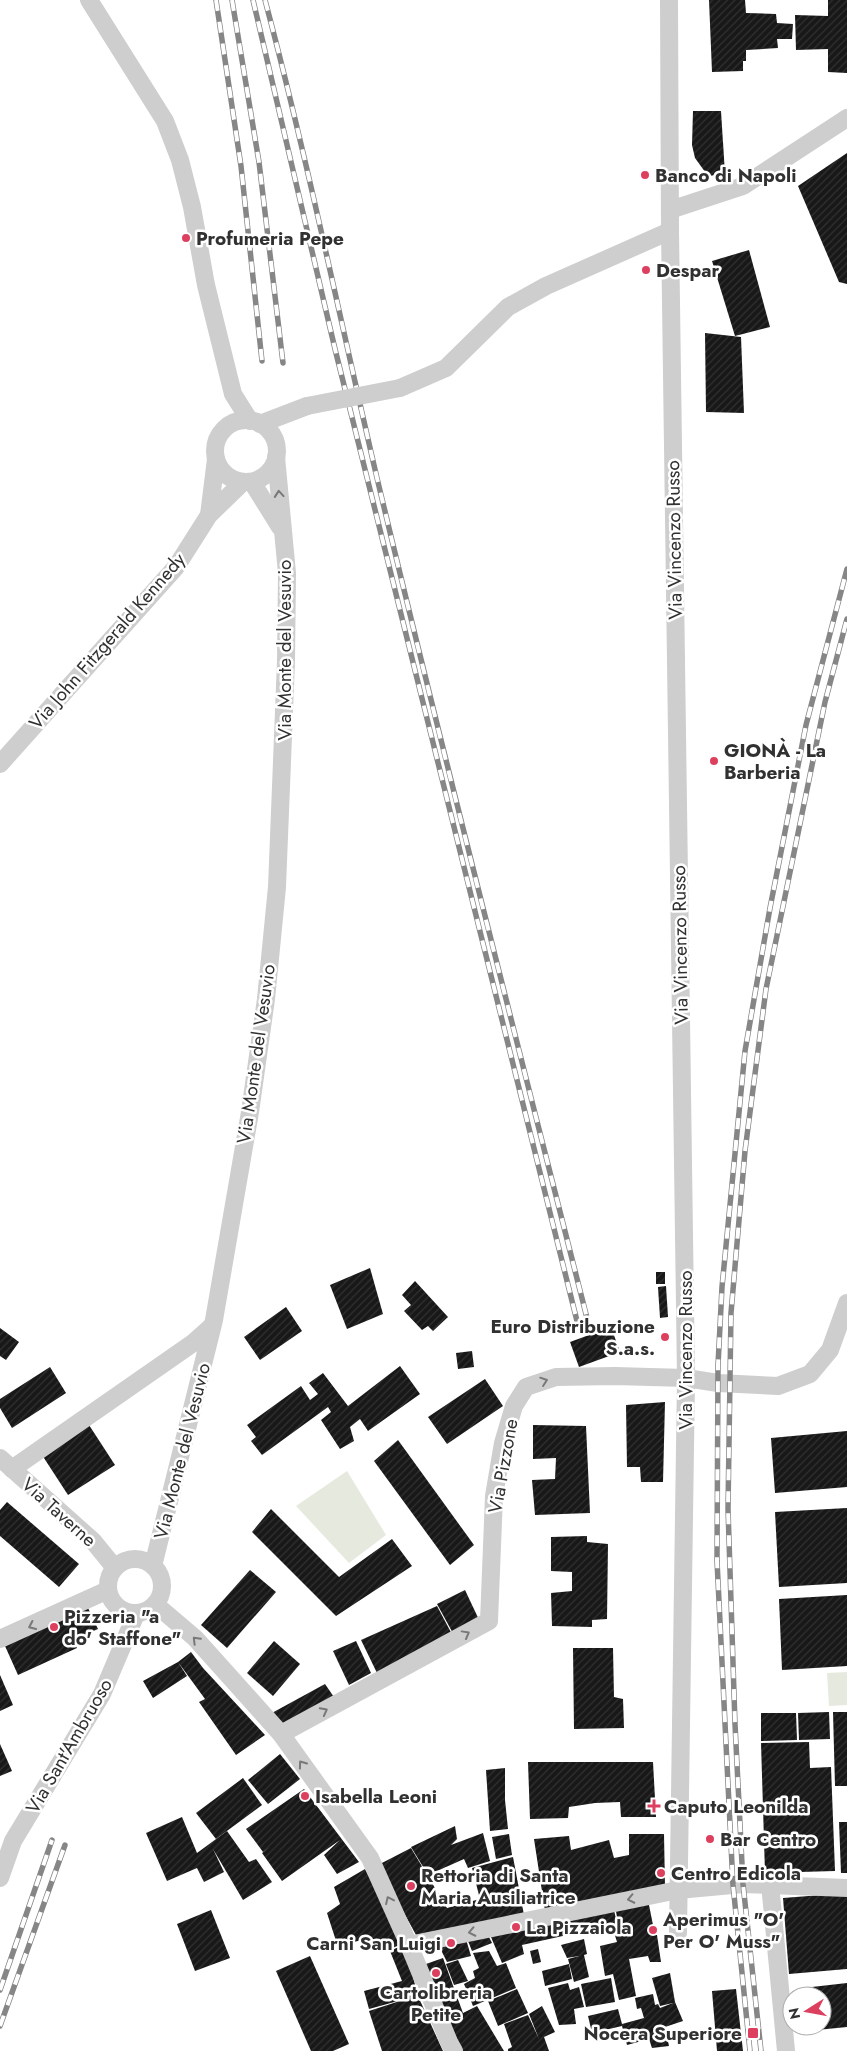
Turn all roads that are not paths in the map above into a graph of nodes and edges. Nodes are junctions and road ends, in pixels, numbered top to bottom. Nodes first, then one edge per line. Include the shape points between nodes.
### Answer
1 (89, 0) edge
2 (669, 0) edge
3 (847, 118) edge
4 (670, 210) junction
5 (670, 231) junction
6 (233, 394) junction
7 (300, 409) junction
8 (255, 422) junction
9 (223, 431) junction
10 (276, 452) junction
11 (216, 459) junction
12 (248, 482) junction
13 (210, 515) junction
14 (282, 532) junction
15 (0, 764) edge
16 (847, 1303) edge
17 (212, 1326) junction
18 (686, 1378) junction
19 (6, 1464) edge
20 (153, 1566) junction
21 (115, 1568) junction
22 (108, 1590) junction
23 (155, 1604) junction
24 (136, 1614) junction
25 (0, 1639) edge
26 (280, 1734) junction
27 (0, 1878) edge
28 (770, 1884) junction
29 (847, 1888) edge
30 (678, 1890) junction
31 (678, 1932) dead end
32 (409, 1944) junction
33 (454, 2051) edge
34 (786, 2051) edge

1 - 6 street, Via Monte del Vesuvio via 165,121 180,160
2 - 4 street, Via Vincenzo Russo
3 - 4 street via 743,186
4 - 5 street, Via Vincenzo Russo
5 - 7 street, bridge via 508,306 446,368 400,388
5 - 18 street, Via Vincenzo Russo
6 - 8 street, Via Monte del Vesuvio
6 - 9 street, Via Monte del Vesuvio
7 - 8 street
7 - 10 street
8 - 9 street via 240,421
8 - 10 street, Via Monte del Vesuvio via 274,438
9 - 11 street, Via Monte del Vesuvio via 217,439
10 - 12 street via 268,473
14 -> 10 street, Via Monte del Vesuvio
11 - 12 street, Via Monte del Vesuvio via 227,476
11 - 13 street, Via John Fitzgerald Kennedy
12 - 13 street, Via John Fitzgerald Kennedy
12 - 14 street, Via Monte del Vesuvio
13 - 15 street, Via John Fitzgerald Kennedy via 176,567
14 - 17 street, Via Monte del Vesuvio via 287,574 286,661 277,887 266,1000 251,1102
16 - 18 street, Via Pizzone via 830,1350 810,1374 778,1386
17 - 19 street via 192,1343
17 - 20 street, Via Monte del Vesuvio
26 -> 18 street, Via Pizzone via 489,1621 494,1496 503,1443 514,1406 526,1387 556,1377
18 - 30 street, Via Vincenzo Russo
19 - 21 street, Via Taverne via 93,1541
20 - 21 street via 133,1559
20 - 23 street via 162,1583
21 - 22 street via 109,1576
22 - 24 street via 120,1610
22 -> 25 street
23 - 24 street
26 -> 23 street via 195,1638
24 - 27 street, Via Sant'Ambruoso via 102,1694 13,1841
32 -> 26 street via 370,1858
28 - 29 street
28 - 30 street
28 - 34 street
30 - 31 street, Via Vincenzo Russo
30 -> 32 street
32 - 33 street

